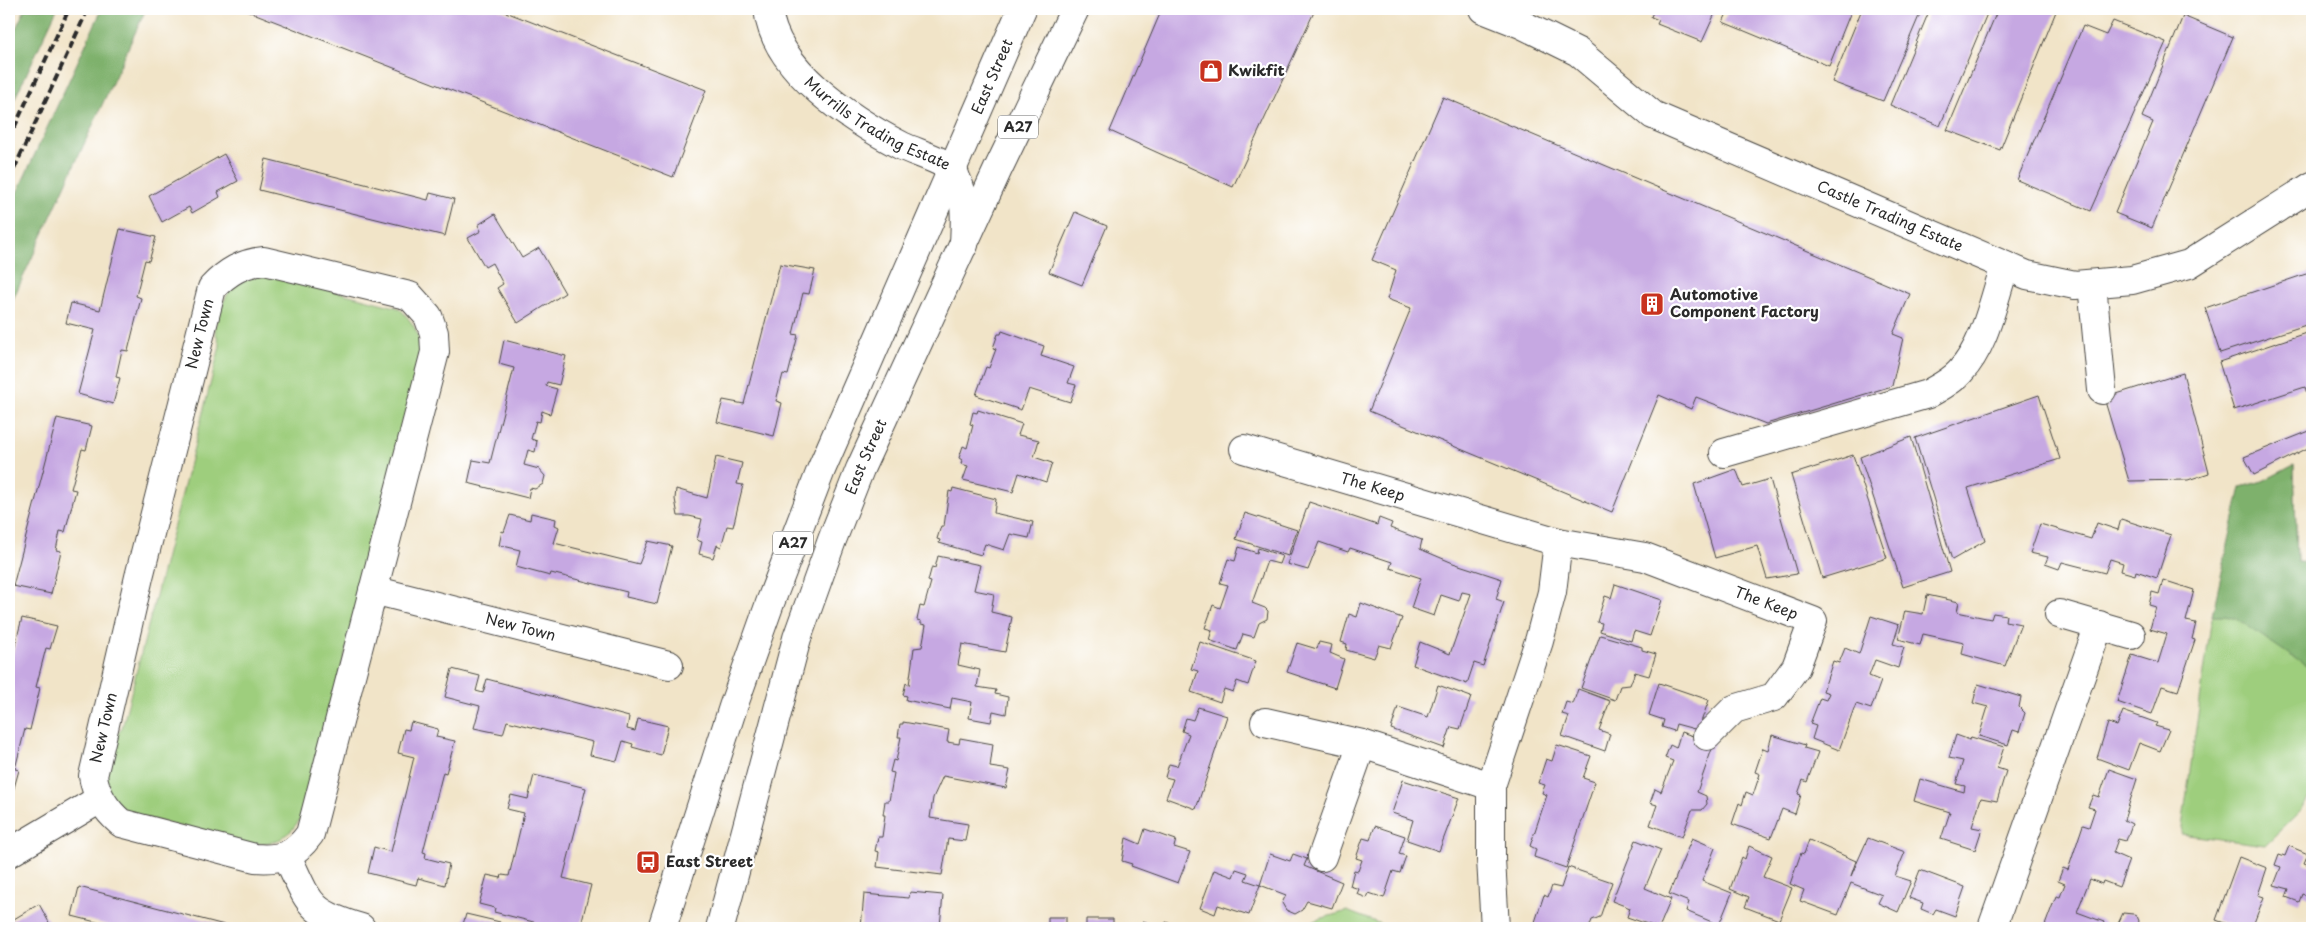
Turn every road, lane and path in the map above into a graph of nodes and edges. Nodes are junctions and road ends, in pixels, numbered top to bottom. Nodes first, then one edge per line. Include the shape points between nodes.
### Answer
1 (768, 9) edge
2 (1022, 9) edge
3 (1075, 9) edge
4 (1483, 9) edge
5 (1525, 17) edge
6 (952, 168) junction
7 (2312, 186) edge
8 (964, 247) junction
9 (2005, 266) junction
10 (2092, 284) junction
11 (2102, 390) dead end
12 (1244, 449) dead end
13 (1724, 453) dead end
14 (1558, 542) junction
15 (373, 590) junction
16 (2059, 614) dead end
17 (2099, 625) junction
18 (2131, 635) dead end
19 (669, 664) dead end
20 (1265, 722) dead end
21 (1707, 736) dead end
22 (1362, 744) junction
23 (1491, 786) junction
24 (100, 799) junction
25 (9, 853) edge
26 (287, 856) junction
27 (1322, 857) dead end
28 (361, 928) edge
29 (662, 928) edge
30 (720, 928) edge
31 (1495, 928) edge
32 (1992, 928) edge

1 - 6 street, Murrills Trading Estate via 769,23 782,50 827,97 878,133
2 - 6 street, East Street / A27
3 - 8 street, East Street / A27
4 - 5 street, Castle Trading Estate
5 - 9 street, Castle Trading Estate via 1578,52 1653,115
6 - 8 street, Murrills Trading Estate via 963,192 966,214
6 - 29 street, East Street / A27 via 821,470 770,602
7 - 10 street, Castle Trading Estate via 2189,264 2132,280
8 - 30 street, East Street / A27 via 860,468 816,584 792,657
9 - 10 street, Castle Trading Estate via 2026,275 2076,285
9 - 13 street via 1972,358 1946,383 1928,394
10 - 11 street
12 - 14 street, The Keep
14 - 21 street, The Keep via 1646,557 1813,621 1796,667 1774,697 1734,709
14 - 23 street via 1552,592
15 - 19 street, New Town
15 - 24 street, New Town via 435,352 434,333 428,316 410,296 264,261 250,262 224,276 212,288 93,776
15 - 26 street, New Town via 310,834
16 - 17 street
17 - 18 street
17 - 32 street
20 - 22 street
22 - 23 street
22 - 27 street
23 - 31 street
24 - 25 street
24 - 26 street, New Town via 122,823 254,858
26 - 28 street via 310,904 323,915

